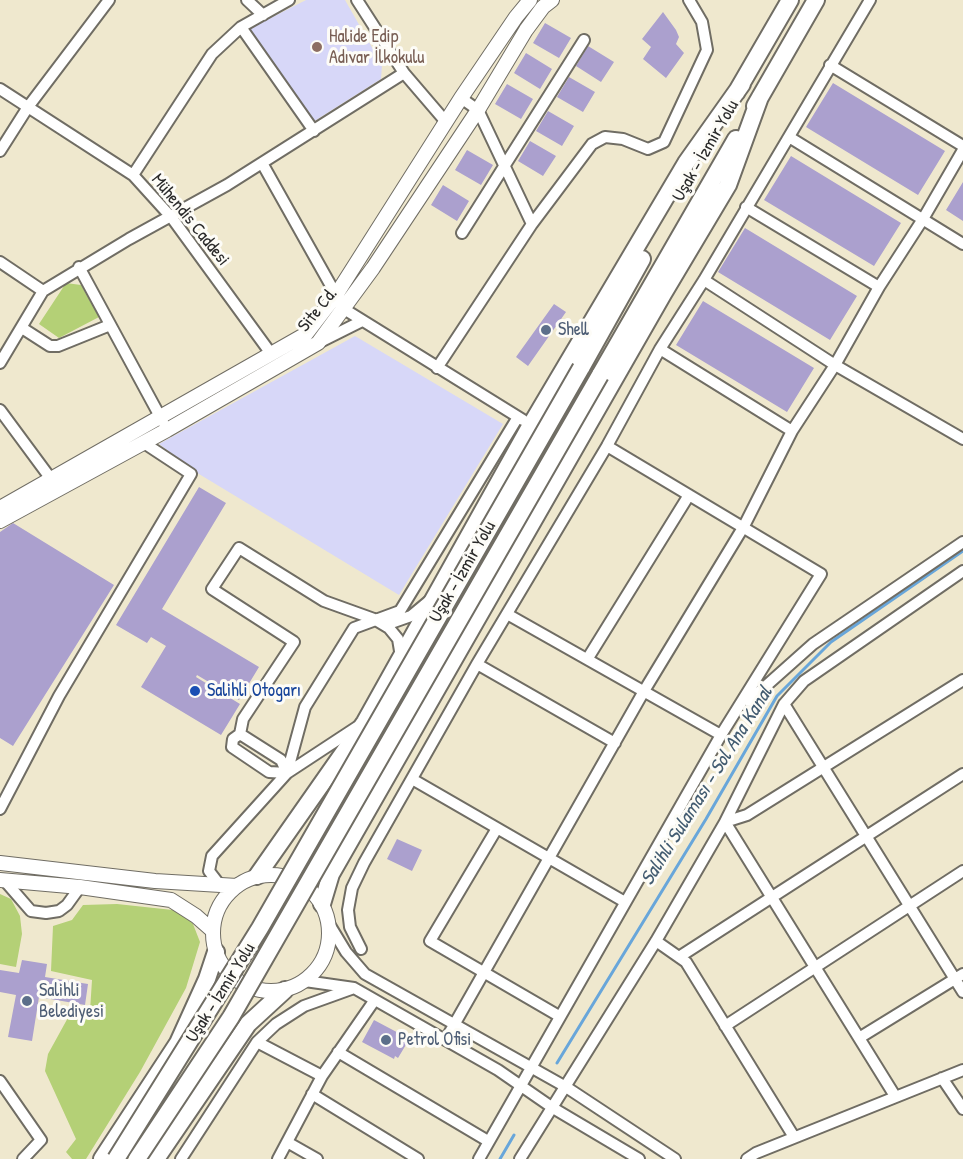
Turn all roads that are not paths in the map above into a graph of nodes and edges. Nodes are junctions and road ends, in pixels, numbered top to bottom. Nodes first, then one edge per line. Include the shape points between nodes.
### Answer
1 (109, 0) edge
2 (247, 0) edge
3 (289, 0) edge
4 (357, 0) edge
5 (530, 0) edge
6 (689, 0) edge
7 (790, 0) edge
8 (816, 0) edge
9 (870, 0) edge
10 (545, 2) edge
11 (263, 15) junction
12 (241, 27) junction
13 (584, 40) dead end
14 (830, 65) junction
15 (404, 74) junction
16 (742, 84) junction
17 (0, 89) edge
18 (760, 97) junction
19 (461, 98) junction
20 (28, 107) junction
21 (478, 110) junction
22 (446, 122) junction
23 (314, 131) junction
24 (789, 137) junction
25 (963, 148) edge
26 (0, 152) edge
27 (262, 163) junction
28 (504, 170) junction
29 (133, 176) junction
30 (746, 207) junction
31 (172, 218) junction
32 (923, 219) junction
33 (532, 224) junction
34 (462, 233) dead end
35 (963, 244) edge
36 (0, 262) edge
37 (79, 267) junction
38 (704, 280) junction
39 (879, 287) junction
40 (43, 291) junction
41 (336, 295) junction
42 (344, 309) junction
43 (362, 321) junction
44 (110, 325) junction
45 (22, 328) junction
46 (318, 343) junction
47 (660, 349) junction
48 (272, 355) junction
49 (0, 363) edge
50 (835, 365) junction
51 (437, 368) junction
52 (0, 410) edge
53 (159, 417) junction
54 (525, 420) junction
55 (168, 430) junction
56 (792, 432) junction
57 (963, 439) edge
58 (144, 443) junction
59 (607, 446) junction
60 (51, 479) junction
61 (688, 495) junction
62 (0, 508) edge
63 (0, 521) edge
64 (744, 526) junction
65 (963, 542) edge
66 (962, 574) edge
67 (434, 597) junction
68 (507, 614) junction
69 (374, 620) junction
70 (401, 657) junction
71 (588, 658) junction
72 (477, 664) junction
73 (963, 680) edge
74 (644, 691) junction
75 (784, 704) junction
76 (734, 717) junction
77 (365, 722) junction
78 (240, 734) junction
79 (721, 735) junction
80 (615, 742) junction
81 (824, 767) junction
82 (287, 773) junction
83 (962, 777) edge
84 (412, 779) junction
85 (0, 809) edge
86 (725, 822) junction
87 (496, 830) junction
88 (866, 836) junction
89 (547, 858) junction
90 (0, 863) edge
91 (963, 871) edge
92 (257, 876) junction
93 (2, 880) edge
94 (219, 884) junction
95 (237, 886) junction
96 (80, 887) junction
97 (772, 895) junction
98 (625, 902) junction
99 (322, 904) junction
100 (910, 905) junction
101 (329, 924) junction
102 (213, 931) junction
103 (656, 941) junction
104 (361, 949) dead end
105 (216, 952) junction
106 (679, 957) junction
107 (817, 967) junction
108 (485, 973) junction
109 (959, 976) edge
110 (305, 981) junction
111 (354, 988) junction
112 (285, 990) junction
113 (963, 992) edge
114 (374, 1000) junction
115 (560, 1016) junction
116 (456, 1024) junction
117 (725, 1026) junction
118 (859, 1038) junction
119 (446, 1039) junction
120 (257, 1042) junction
121 (338, 1052) junction
122 (533, 1069) junction
123 (963, 1070) edge
124 (322, 1076) junction
125 (942, 1078) junction
126 (0, 1081) edge
127 (566, 1087) junction
128 (521, 1088) junction
129 (312, 1094) junction
130 (896, 1096) junction
131 (553, 1108) junction
132 (963, 1109) edge
133 (794, 1137) junction
134 (488, 1141) junction
135 (287, 1142) junction
136 (23, 1159) edge
137 (102, 1159) edge
138 (116, 1159) edge
139 (137, 1159) edge
140 (156, 1159) edge
141 (181, 1159) edge
142 (278, 1159) edge
143 (317, 1159) edge
144 (418, 1159) edge
145 (479, 1159) edge
146 (520, 1159) edge
147 (639, 1159) edge
148 (675, 1159) edge
149 (747, 1159) edge

1 - 20 street
2 - 11 street
3 - 11 street
4 - 15 street
5 - 19 main road, Site Cd.
6 - 33 street via 702,22 707,50 664,142 648,149 605,137 592,144
7 - 16 highway, Uşak - İzmir Yolu
8 - 18 highway, Uşak - İzmir Yolu
9 - 14 street
10 - 21 main road, Site Cd.
11 - 12 street
12 - 23 street
12 - 29 street via 212,54
13 - 28 street
14 - 24 street
14 - 25 street
15 - 22 street
15 - 23 street
16 - 54 highway via 686,163
16 - 138 highway, Uşak - İzmir Yolu, bridge via 260,928
17 - 20 street, Mühendis Caddesi
18 - 99 highway via 728,185 331,874
18 - 139 highway, Uşak - İzmir Yolu, bridge via 242,998
19 - 21 street
19 - 22 main road, Site Cd.
20 - 26 street
20 - 29 street, Mühendis Caddesi
21 - 28 street
21 - 42 main road, Site Cd.
22 - 41 main road, Site Cd.
23 - 27 street
24 - 30 street
24 - 32 street
25 - 32 street
27 - 31 street
27 - 41 street
28 - 33 street
28 - 34 street
29 - 31 street, Mühendis Caddesi
30 - 38 street
30 - 39 street
31 - 37 street
31 - 48 street, Mühendis Caddesi
32 - 35 street
32 - 39 street
33 - 51 street
36 - 40 street
37 - 40 street
37 - 44 street
38 - 47 street
38 - 50 street
39 - 50 street
40 - 45 street
41 - 42 street
41 - 48 main road, Site Cd. via 306,334
42 - 43 street
42 - 46 main road, Site Cd.
43 - 46 street
43 - 51 street
44 - 45 street via 58,346 50,346
44 - 53 street
45 - 49 street
46 - 55 main road, Site Cd.
47 - 56 street
47 - 59 street
48 - 53 main road, Site Cd.
50 - 56 street
50 - 57 street
51 - 54 street
52 - 60 street
53 - 55 street
53 - 60 main road, Site Cd.
54 - 67 highway
54 - 69 street via 400,611
55 - 58 main road, Site Cd.
56 - 64 street
58 - 63 main road, Site Cd.
58 - 85 street via 191,474 59,696
59 - 61 street
59 - 68 street
60 - 62 main road, Site Cd.
61 - 64 street
61 - 71 street
64 - 74 street
64 - 76 street via 821,574
65 - 76 street via 813,644
66 - 75 street via 804,681
67 - 69 street via 411,616 393,622
67 - 70 highway
68 - 71 street
68 - 72 street
69 - 70 street via 389,628 398,639
69 - 78 street via 324,601 239,548 212,590 294,642 243,719
69 - 82 street via 354,628 305,707
70 - 77 highway
71 - 74 street
72 - 80 street
72 - 84 street
73 - 81 street
74 - 79 street
74 - 80 street
75 - 81 street
75 - 86 street
76 - 79 street
77 - 82 street
77 - 92 highway
78 - 82 street via 281,760
78 - 82 street via 232,747 269,772
79 - 98 street
80 - 89 street
81 - 86 street via 747,815
81 - 88 street
82 - 94 street via 212,856 209,871
83 - 88 street
84 - 87 street
84 - 104 street via 352,888 350,927
86 - 97 street
86 - 103 street
87 - 89 street
87 - 108 street via 430,941
88 - 97 street
88 - 100 street
89 - 98 street
89 - 108 street
90 - 94 main road via 155,881
91 - 100 street
92 - 95 main road
92 - 99 main road via 294,879
93 - 96 main road
93 - 96 street via 31,911 46,913 67,905
94 - 95 main road
95 - 102 main road via 216,914
96 - 102 main road via 171,900
97 - 106 street
97 - 107 street
98 - 115 street
99 - 101 main road
100 - 107 street
100 - 109 street
101 - 110 main road via 328,946 320,966
101 - 116 street via 365,974
102 - 105 main road
103 - 106 street
103 - 127 street
105 - 112 main road via 226,971 243,985 263,991
105 - 137 highway via 178,1043
106 - 117 street via 686,962
107 - 117 street
107 - 118 street
108 - 115 street
108 - 116 street
109 - 113 street
109 - 118 street
110 - 111 street
110 - 112 main road
111 - 114 street
111 - 120 street via 304,1006 276,1023
112 - 140 highway via 248,1024
114 - 119 street
114 - 121 street
115 - 122 street
116 - 119 street
116 - 122 street
117 - 133 street
118 - 130 street
119 - 128 street
120 - 124 street
120 - 141 street
121 - 124 street
121 - 134 street
122 - 127 street
122 - 128 street
123 - 125 street
124 - 129 street
125 - 130 street
125 - 132 street
126 - 136 street via 41,1140
127 - 131 street
127 - 148 street
128 - 131 street
128 - 134 street
129 - 135 street
129 - 144 street
130 - 133 street
131 - 146 street
131 - 147 street
133 - 149 street
134 - 145 street
135 - 142 street
135 - 143 street

